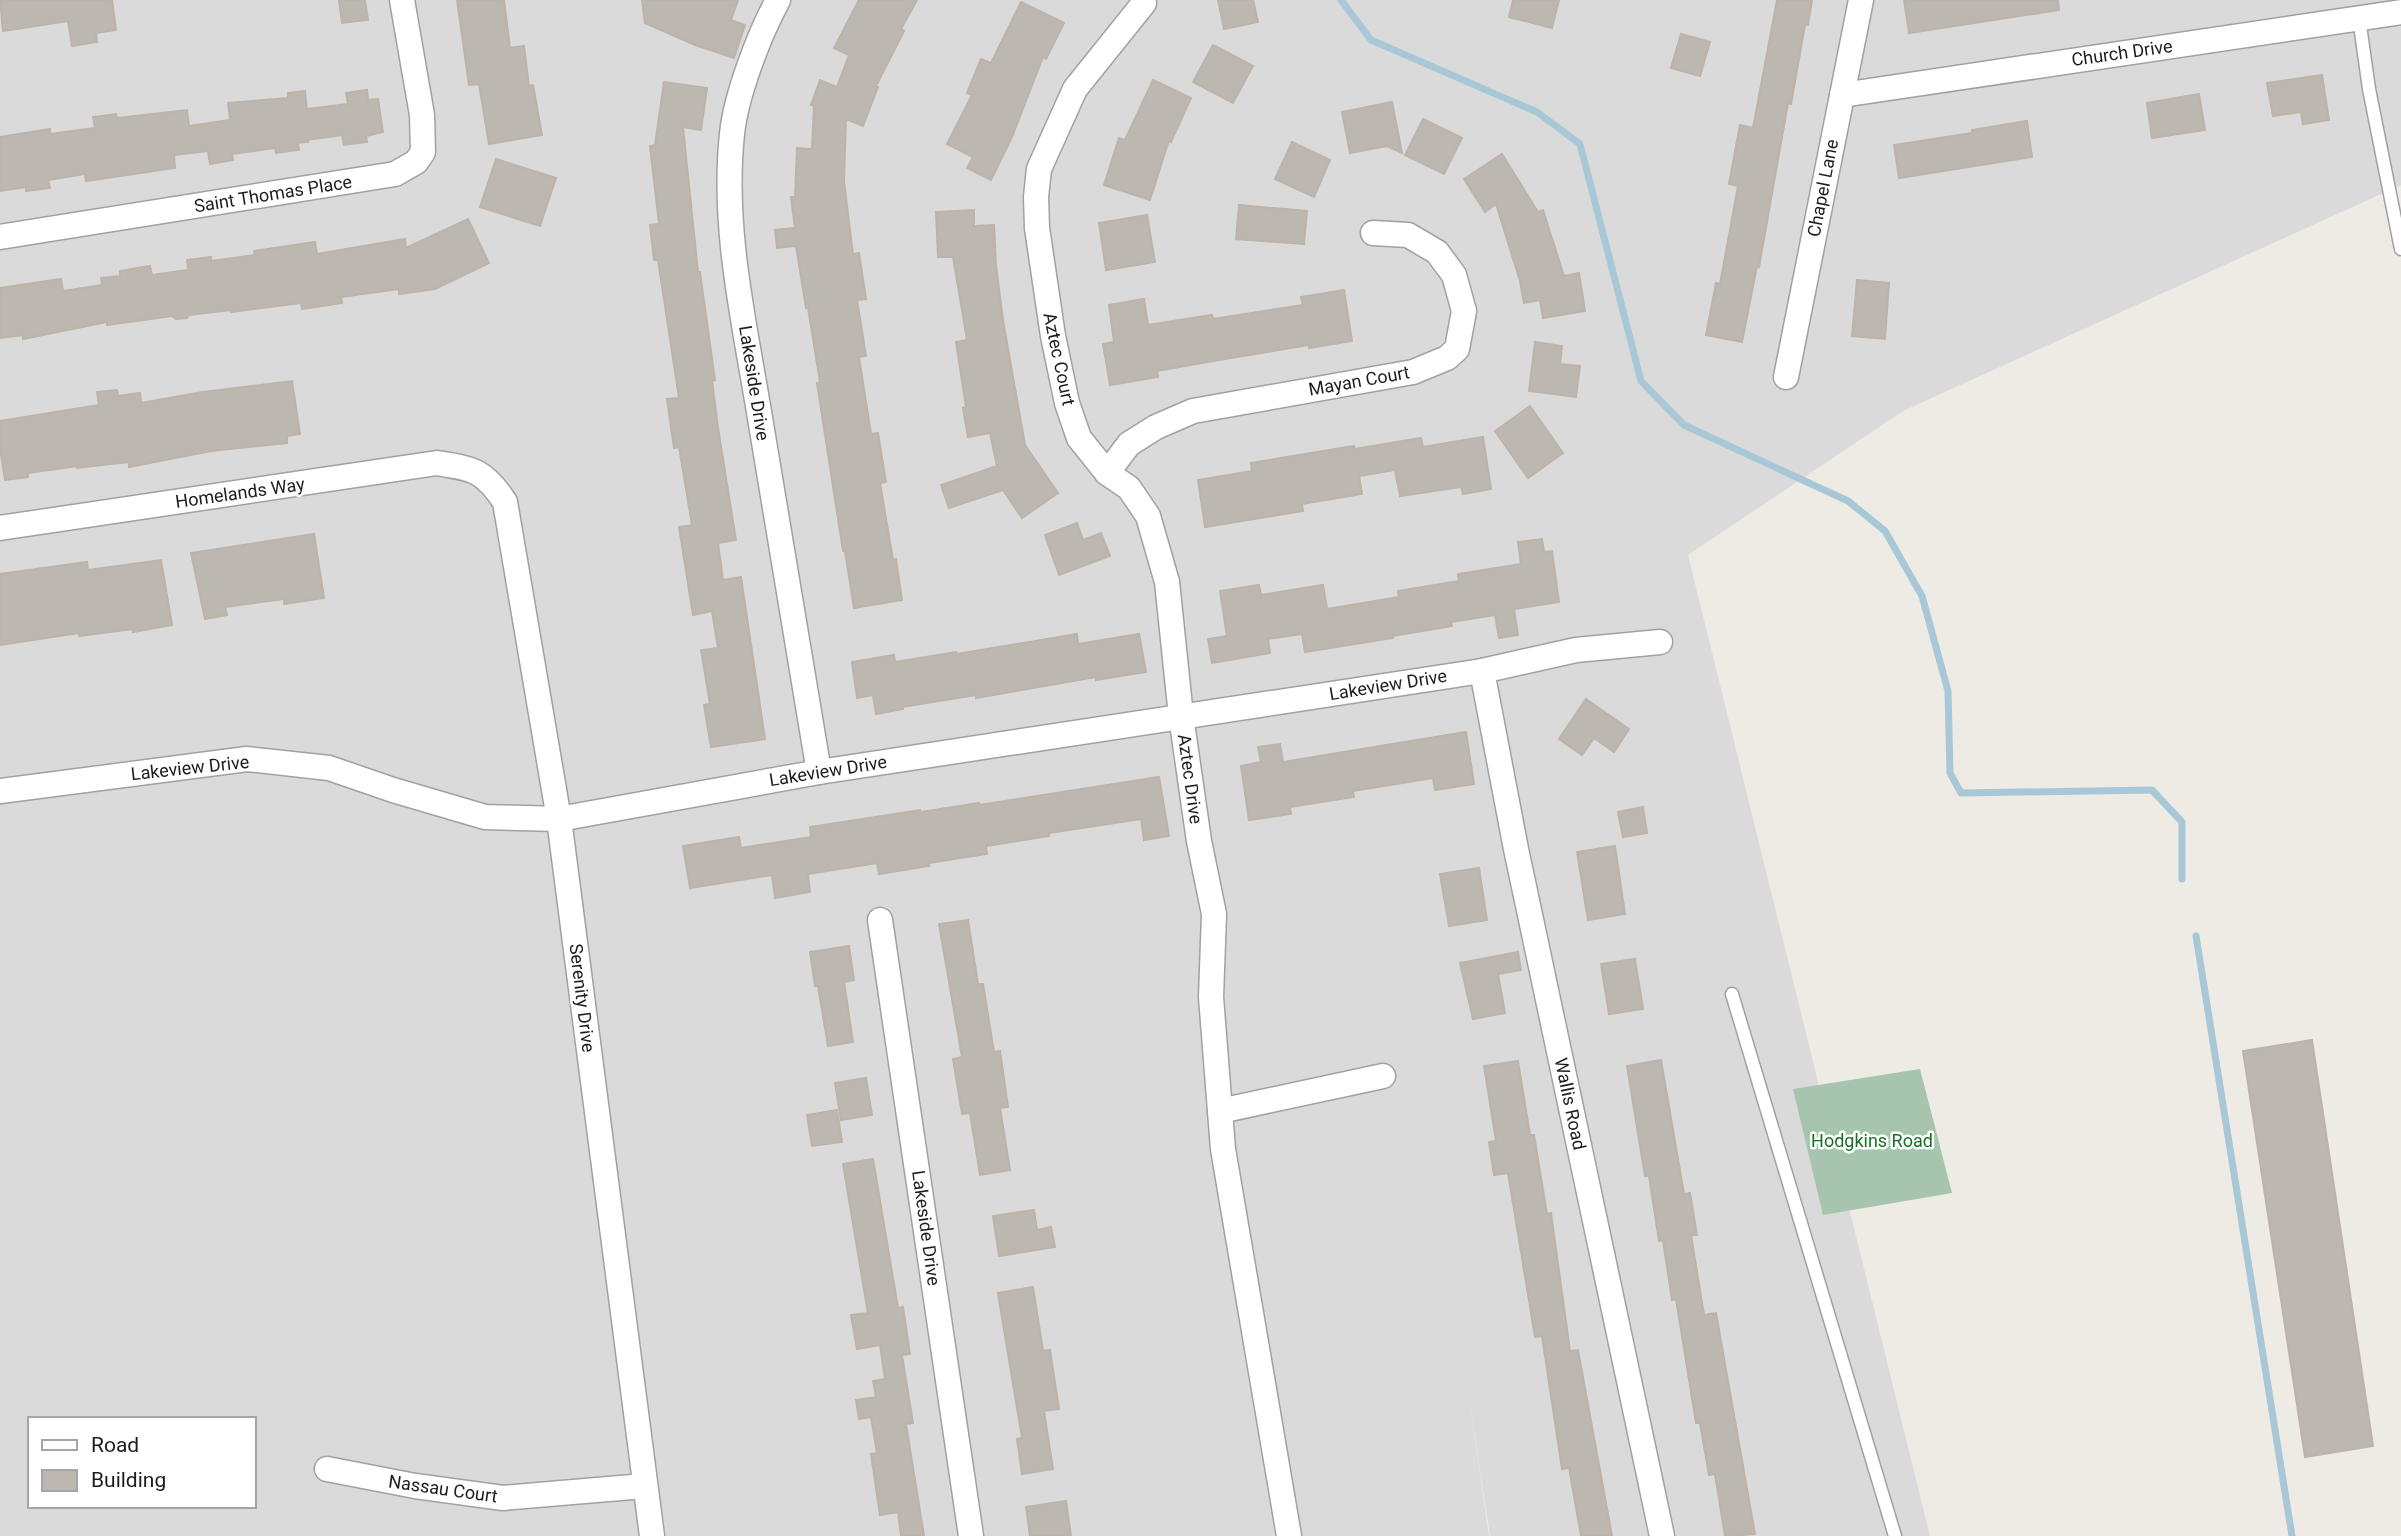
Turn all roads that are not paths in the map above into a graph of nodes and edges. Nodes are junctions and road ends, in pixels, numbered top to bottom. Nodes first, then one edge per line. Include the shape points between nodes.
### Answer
1 (402, 0) edge
2 (778, 0) edge
3 (1861, 0) edge
4 (1144, 2) dead end
5 (2401, 12) edge
6 (2359, 18) junction
7 (1842, 94) junction
8 (1373, 233) dead end
9 (0, 237) edge
10 (2401, 248) edge
11 (1786, 377) dead end
12 (479, 473) joint
13 (1107, 473) junction
14 (0, 528) edge
15 (1660, 642) dead end
16 (1482, 671) junction
17 (1181, 716) junction
18 (819, 772) junction
19 (0, 791) edge
20 (559, 819) junction
21 (880, 920) dead end
22 (1732, 994) dead end
23 (1383, 1076) dead end
24 (1220, 1111) junction
25 (327, 1469) dead end
26 (645, 1486) junction
27 (652, 1536) edge
28 (971, 1536) edge
29 (1289, 1536) edge
30 (1662, 1536) edge
31 (1895, 1536) edge

1 - 9 street, Saint Thomas Place via 422,116 423,152 416,162 395,174
2 - 18 street, Lakeside Drive via 748,74 732,131 731,225
3 - 7 street, Chapel Lane
4 - 13 street, Aztec Court via 1075,89 1039,169 1036,197 1052,336 1066,403 1079,438
5 - 6 street, Church Drive
6 - 7 street, Church Drive
6 - 10 lane
7 - 11 street, Chapel Lane
8 - 13 street, Mayan Court via 1408,235 1437,252 1454,275 1464,311 1457,349 1413,372 1193,411 1129,444
12 - 14 street, Homelands Way via 437,463 414,465
12 - 20 street, Serenity Drive via 505,502
13 - 17 street, Aztec Court via 1129,488 1148,516 1159,549 1167,582
15 - 16 street, Lakeview Drive via 1576,650
16 - 17 street, Lakeview Drive
16 - 30 street, Wallis Road
17 - 18 street, Lakeview Drive
17 - 24 street, Aztec Drive via 1214,914 1211,998
18 - 20 street, Lakeview Drive
19 - 20 street, Lakeview Drive via 247,760 329,768 485,817
20 - 26 street, Serenity Drive
21 - 28 street, Lakeside Drive
22 - 31 lane
23 - 24 street
24 - 29 street, Aztec Drive
25 - 26 street, Nassau Court via 503,1499
26 - 27 street, Serenity Drive

